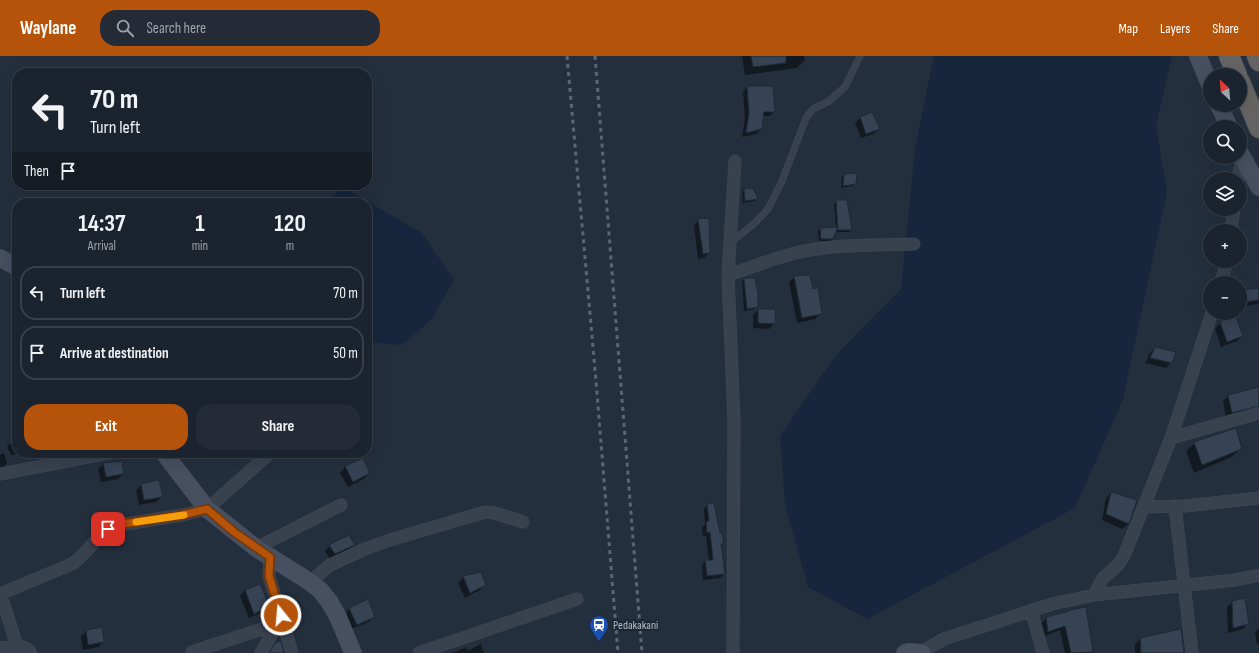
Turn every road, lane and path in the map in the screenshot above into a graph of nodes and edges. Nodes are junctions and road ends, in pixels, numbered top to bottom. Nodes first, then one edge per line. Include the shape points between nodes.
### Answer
1 (860, 56) edge
2 (1198, 56) edge
3 (1229, 56) edge
4 (1257, 56) edge
5 (1259, 61) edge
6 (1203, 68) edge
7 (1234, 68) edge
8 (1247, 99) edge
9 (1259, 128) edge
10 (735, 161) dead end
11 (1246, 164) edge
12 (1259, 187) edge
13 (730, 243) junction
14 (914, 244) dead end
15 (0, 258) edge
16 (12, 264) edge
17 (728, 276) junction
18 (1210, 320) edge
19 (1259, 413) edge
20 (1171, 438) junction
21 (83, 458) edge
22 (168, 458) edge
23 (264, 458) edge
24 (0, 474) edge
25 (1259, 498) edge
26 (341, 505) dead end
27 (1175, 506) junction
28 (1144, 507) junction
29 (207, 509) junction
30 (523, 522) dead end
31 (256, 548) junction
32 (270, 557) junction
33 (1259, 575) edge
34 (310, 582) junction
35 (1184, 586) junction
36 (0, 595) edge
37 (1094, 596) junction
38 (577, 599) dead end
39 (1031, 610) junction
40 (279, 620) junction
41 (17, 646) junction
42 (0, 648) edge
43 (192, 652) edge
44 (31, 653) edge
45 (261, 653) edge
46 (292, 653) edge
47 (353, 653) edge
48 (419, 653) edge
49 (734, 653) edge
50 (916, 653) edge
51 (1043, 653) edge
52 (1192, 653) edge

1 - 13 lane via 846,87 814,109 806,118 782,181 768,209
2 - 6 main road
3 - 7 highway
4 - 5 highway
8 - 9 highway
10 - 13 street
11 - 12 main road
13 - 17 street
14 - 17 street via 830,247 794,254
15 - 16 main road
17 - 49 street via 734,421
18 - 20 street
19 - 20 street
20 - 28 street
21 - 24 street
22 - 29 main road
23 - 29 street
25 - 27 street
26 - 31 street
27 - 28 street
27 - 35 street
28 - 37 street via 1124,556 1103,578
29 - 31 main road
29 - 36 street via 114,526 72,564
30 - 34 street via 485,512 365,549 330,565
31 - 32 main road
32 - 34 main road
32 - 40 street via 269,576
33 - 35 street
34 - 47 main road via 329,601
35 - 37 street
35 - 52 street
36 - 41 street
37 - 39 street
38 - 48 street
39 - 50 street via 944,639
39 - 51 street
40 - 43 street
40 - 45 street
40 - 46 street
41 - 42 street
41 - 44 street

